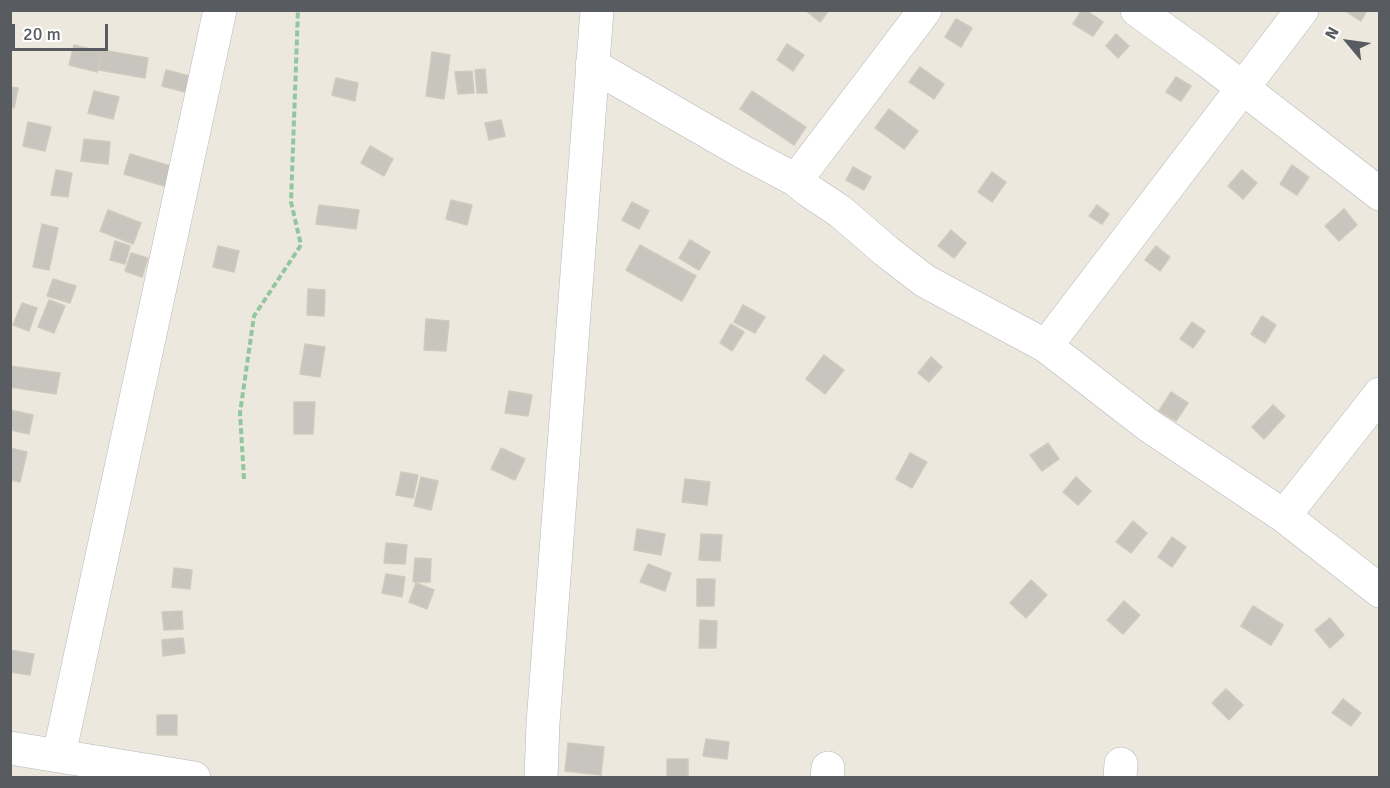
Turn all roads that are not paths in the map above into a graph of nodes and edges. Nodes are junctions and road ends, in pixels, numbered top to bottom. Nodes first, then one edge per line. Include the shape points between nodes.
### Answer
1 (220, 10) edge
2 (597, 10) edge
3 (925, 10) edge
4 (1137, 10) edge
5 (1302, 10) edge
6 (592, 65) junction
7 (1243, 89) junction
8 (796, 180) junction
9 (1380, 194) edge
10 (1046, 346) junction
11 (1380, 394) edge
12 (1284, 516) junction
13 (1380, 591) edge
14 (10, 748) edge
15 (59, 755) junction
16 (194, 777) edge
17 (541, 777) edge

1 - 15 street
2 - 6 street
3 - 8 street
4 - 7 street
5 - 7 street
6 - 8 street
6 - 17 street
7 - 9 street
7 - 10 street
8 - 10 street via 925,281
10 - 12 street via 1148,425
11 - 12 street
12 - 13 street
14 - 15 street
15 - 16 street

